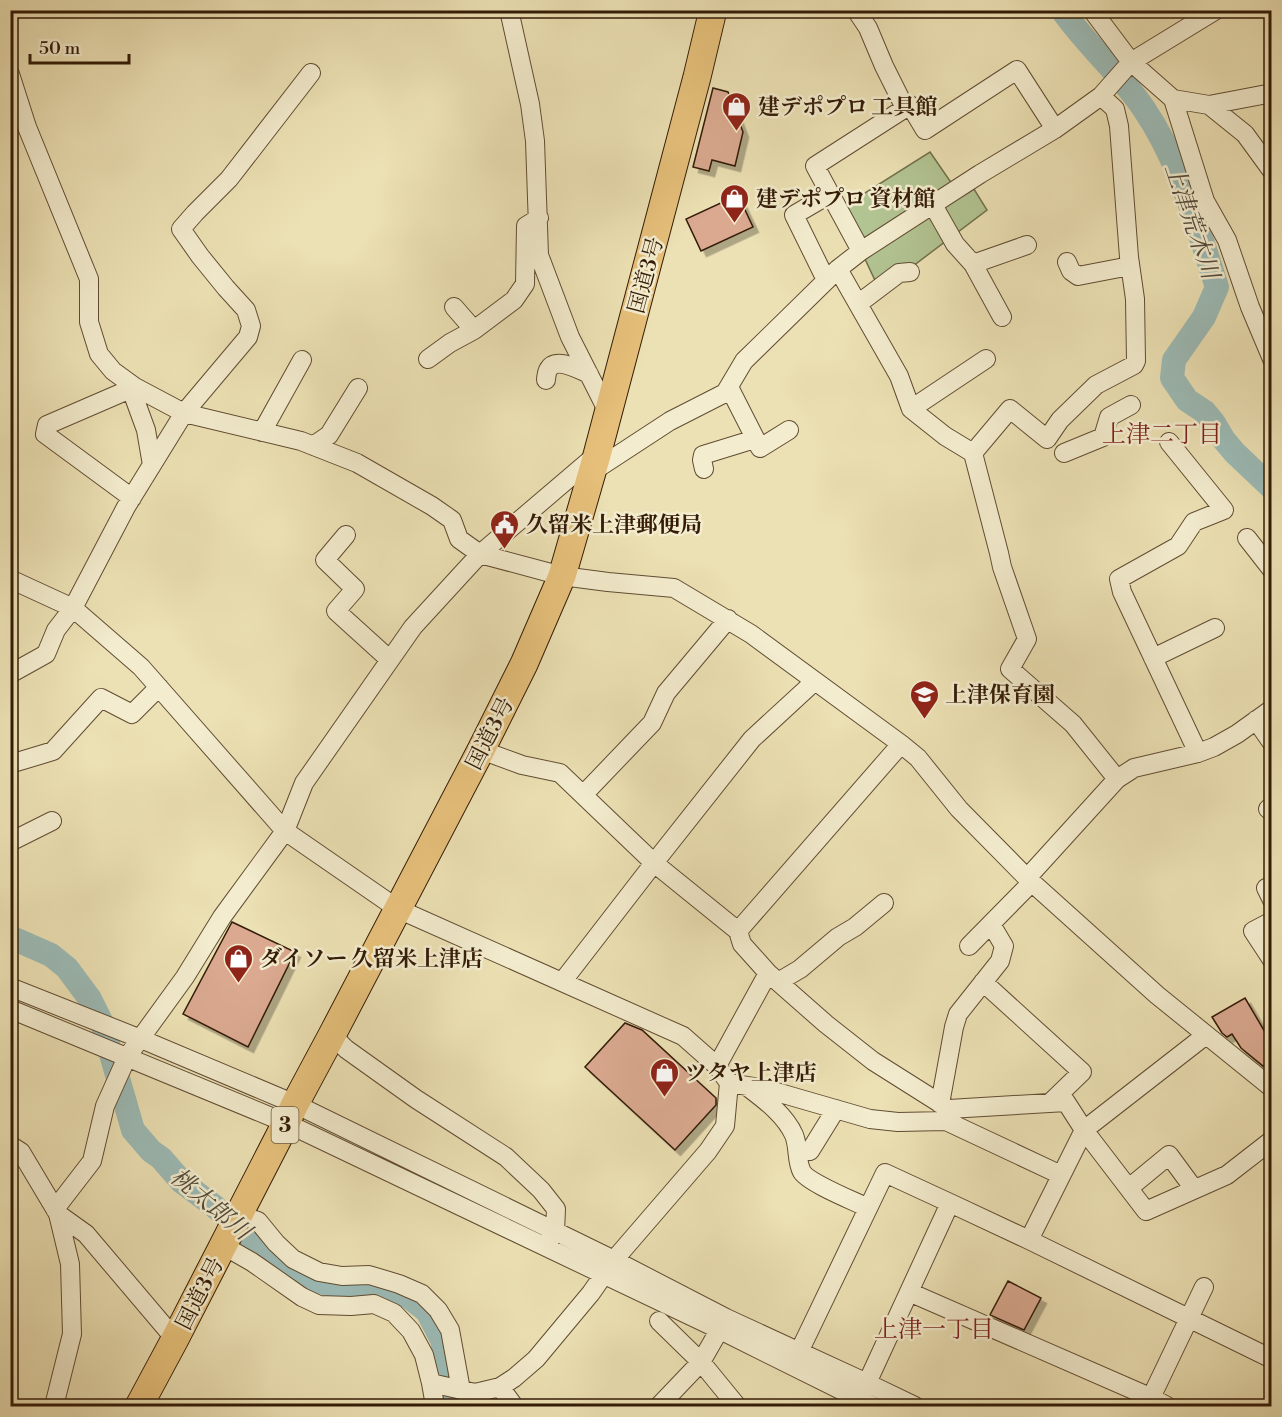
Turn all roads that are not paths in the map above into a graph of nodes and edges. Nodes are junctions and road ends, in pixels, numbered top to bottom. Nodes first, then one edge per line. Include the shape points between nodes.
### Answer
1 (509, 10) edge
2 (713, 10) edge
3 (856, 10) edge
4 (1092, 10) edge
5 (1216, 10) edge
6 (1131, 62) junction
7 (311, 73) dead end
8 (10, 74) edge
9 (1272, 93) edge
10 (1101, 96) junction
11 (1173, 99) junction
12 (1209, 105) junction
13 (905, 108) junction
14 (1055, 129) junction
15 (1272, 171) edge
16 (830, 194) junction
17 (933, 205) junction
18 (539, 218) junction
19 (1028, 245) dead end
20 (861, 251) junction
21 (1067, 262) dead end
22 (973, 264) junction
23 (1130, 266) junction
24 (910, 272) dead end
25 (832, 275) junction
26 (858, 303) junction
27 (454, 307) dead end
28 (1002, 317) dead end
29 (474, 330) junction
30 (428, 359) dead end
31 (986, 359) dead end
32 (1272, 359) edge
33 (302, 360) dead end
34 (589, 374) junction
35 (546, 380) dead end
36 (729, 387) junction
37 (133, 388) junction
38 (358, 388) dead end
39 (1131, 405) dead end
40 (911, 409) junction
41 (608, 412) junction
42 (184, 413) junction
43 (789, 430) dead end
44 (262, 432) junction
45 (755, 438) junction
46 (1168, 442) dead end
47 (313, 446) junction
48 (973, 453) junction
49 (1064, 453) dead end
50 (595, 463) junction
51 (152, 465) junction
52 (704, 469) dead end
53 (132, 498) junction
54 (346, 535) dead end
55 (1247, 538) dead end
56 (480, 554) junction
57 (1272, 570) edge
58 (562, 576) junction
59 (10, 579) edge
60 (73, 608) junction
61 (728, 619) junction
62 (1215, 628) dead end
63 (1153, 658) junction
64 (390, 660) junction
65 (10, 674) edge
66 (815, 681) junction
67 (159, 687) junction
68 (1272, 709) edge
69 (1256, 720) junction
70 (1272, 743) edge
71 (902, 744) junction
72 (481, 750) junction
73 (1198, 753) junction
74 (10, 764) edge
75 (1117, 779) junction
76 (584, 795) junction
77 (52, 821) dead end
78 (285, 831) junction
79 (10, 842) edge
80 (654, 863) junction
81 (1029, 880) junction
82 (884, 903) dead end
83 (398, 909) junction
84 (1272, 921) edge
85 (991, 924) junction
86 (738, 931) junction
87 (969, 946) dead end
88 (1272, 960) edge
89 (773, 977) junction
90 (562, 982) junction
91 (983, 982) junction
92 (10, 987) edge
93 (10, 1009) edge
94 (332, 1035) junction
95 (1206, 1035) junction
96 (141, 1039) junction
97 (127, 1057) junction
98 (717, 1066) junction
99 (737, 1084) junction
100 (1272, 1088) edge
101 (1050, 1103) junction
102 (836, 1109) junction
103 (945, 1112) junction
104 (290, 1113) junction
105 (1084, 1130) junction
106 (1272, 1140) edge
107 (10, 1145) edge
108 (810, 1151) dead end
109 (1061, 1174) junction
110 (1129, 1188) junction
111 (1194, 1189) junction
112 (950, 1203) junction
113 (868, 1208) junction
114 (57, 1211) junction
115 (239, 1215) junction
116 (551, 1239) junction
117 (1029, 1240) junction
118 (225, 1243) junction
119 (609, 1267) junction
120 (1204, 1287) dead end
121 (909, 1292) junction
122 (1188, 1319) junction
123 (659, 1321) dead end
124 (723, 1324) junction
125 (176, 1340) junction
126 (799, 1352) junction
127 (1272, 1359) edge
128 (701, 1362) junction
129 (431, 1383) junction
130 (867, 1383) junction
131 (500, 1387) junction
132 (461, 1390) junction
133 (861, 1404) edge
134 (1155, 1404) edge
135 (54, 1407) edge
136 (139, 1407) edge
137 (435, 1407) edge
138 (514, 1407) edge
139 (659, 1407) edge
140 (737, 1407) edge
141 (915, 1407) edge

1 - 18 street via 530,104
2 - 41 highway, 国道3号 / 3
3 - 13 street
4 - 6 street
5 - 6 street
6 - 10 street
6 - 11 street
7 - 42 street via 229,179 181,229 246,310 252,326 248,337
8 - 37 street via 27,127 89,279 88,322 99,354
9 - 12 street
10 - 14 street
10 - 23 street via 1115,109 1119,126
11 - 12 street
11 - 32 street via 1205,201 1227,240
12 - 15 street via 1245,134
13 - 14 street via 910,105 925,130 1017,70
13 - 16 street via 815,166
14 - 17 street
16 - 20 street
16 - 25 street via 794,215
17 - 20 street
17 - 22 street via 955,244
18 - 29 street via 526,226 525,284 514,300
18 - 34 street via 539,255 570,337
19 - 22 street
20 - 25 street
21 - 23 street via 1078,276
22 - 28 street
23 - 48 street via 1135,299 1134,365 1096,385 1060,420 1047,439 1010,410
24 - 26 street via 898,273
25 - 26 street
25 - 36 street via 744,361
26 - 40 street via 899,376
27 - 29 street
29 - 30 street
31 - 40 street
33 - 44 street
34 - 35 street via 564,363 547,370
34 - 41 street
36 - 45 street
36 - 50 street via 725,393
37 - 42 street
37 - 51 street
37 - 53 street via 47,425 45,434
38 - 47 street via 329,435
39 - 49 street via 1109,417 1103,437
40 - 48 street
41 - 50 highway, 国道3号 / 3
42 - 44 street
42 - 51 street
43 - 45 street via 760,448
44 - 47 street
45 - 52 street via 703,454
46 - 63 street via 1224,510 1194,522 1178,546 1119,579
47 - 56 street via 357,463 432,506 452,520 459,539
48 - 75 street via 1002,567 1027,639 1010,669 1072,724
50 - 56 street
50 - 58 highway, 国道3号 / 3
51 - 53 street
53 - 60 street
54 - 64 street via 325,560 355,589 336,612
55 - 57 street
56 - 58 street
56 - 64 street via 413,627
58 - 61 street via 674,588
58 - 72 highway, 国道3号 / 3
59 - 60 street
60 - 65 street via 56,630 46,654
60 - 67 street
61 - 66 street
61 - 76 street via 666,693 652,723
62 - 63 street
63 - 73 street
64 - 78 street via 304,783
66 - 71 street
66 - 80 street via 753,739
67 - 74 street via 132,714 101,698 53,751
67 - 78 street
68 - 69 street
69 - 70 street
69 - 73 street
71 - 81 street
71 - 86 street
72 - 76 street via 560,773
72 - 83 highway, 国道3号 / 3
73 - 75 street via 1134,768
75 - 81 street
76 - 80 street
77 - 79 street
78 - 83 street
78 - 96 street via 222,916
80 - 86 street
80 - 90 street
81 - 85 street
81 - 95 street
82 - 89 street via 801,969
83 - 90 street
83 - 94 highway, 国道3号 / 3
84 - 88 street via 1253,931
85 - 87 street
85 - 91 street via 1004,946 1000,961
86 - 89 street via 742,945
89 - 98 street
89 - 103 street via 873,1061
90 - 98 street via 683,1036
91 - 101 street via 1082,1072
91 - 103 street via 958,1014 954,1027
92 - 96 street
93 - 97 street
94 - 104 highway, 国道3号 / 3
94 - 116 street via 416,1099 506,1157 556,1209
95 - 100 street
95 - 105 street
96 - 97 street
96 - 104 street
97 - 104 street
97 - 114 street via 105,1106 92,1161
98 - 99 street
99 - 102 street
99 - 113 street via 770,1104 786,1123 794,1136 803,1173
99 - 119 street via 725,1126 708,1151
101 - 103 street
101 - 105 street via 1066,1102
102 - 103 street via 898,1122
102 - 108 street
103 - 109 street
104 - 115 highway, 国道3号 / 3
104 - 116 street
105 - 109 street
105 - 110 street
106 - 111 street via 1227,1175
107 - 114 street via 21,1152
109 - 117 street
110 - 111 street via 1146,1211
110 - 111 street via 1169,1155
112 - 113 street via 885,1173
112 - 117 street
112 - 121 street
113 - 126 street
114 - 125 street via 86,1234
114 - 135 street via 70,1264 72,1334
115 - 118 highway, 国道3号 / 3
115 - 132 street via 258,1221 293,1259 319,1272 369,1275 422,1294 450,1330
116 - 119 street
117 - 122 street
118 - 125 highway, 国道3号 / 3
118 - 129 street via 319,1305 374,1304 393,1313 411,1331 424,1355
119 - 124 street
119 - 131 street via 536,1359
120 - 122 street
121 - 130 street
121 - 134 street
122 - 127 street
122 - 134 street
123 - 128 street
124 - 126 street
124 - 128 street
124 - 133 street
125 - 136 highway, 国道3号 / 3
126 - 130 street
128 - 139 street
128 - 140 street
129 - 132 street
129 - 137 street
130 - 133 street
130 - 141 street
131 - 132 street via 474,1393
131 - 138 street

